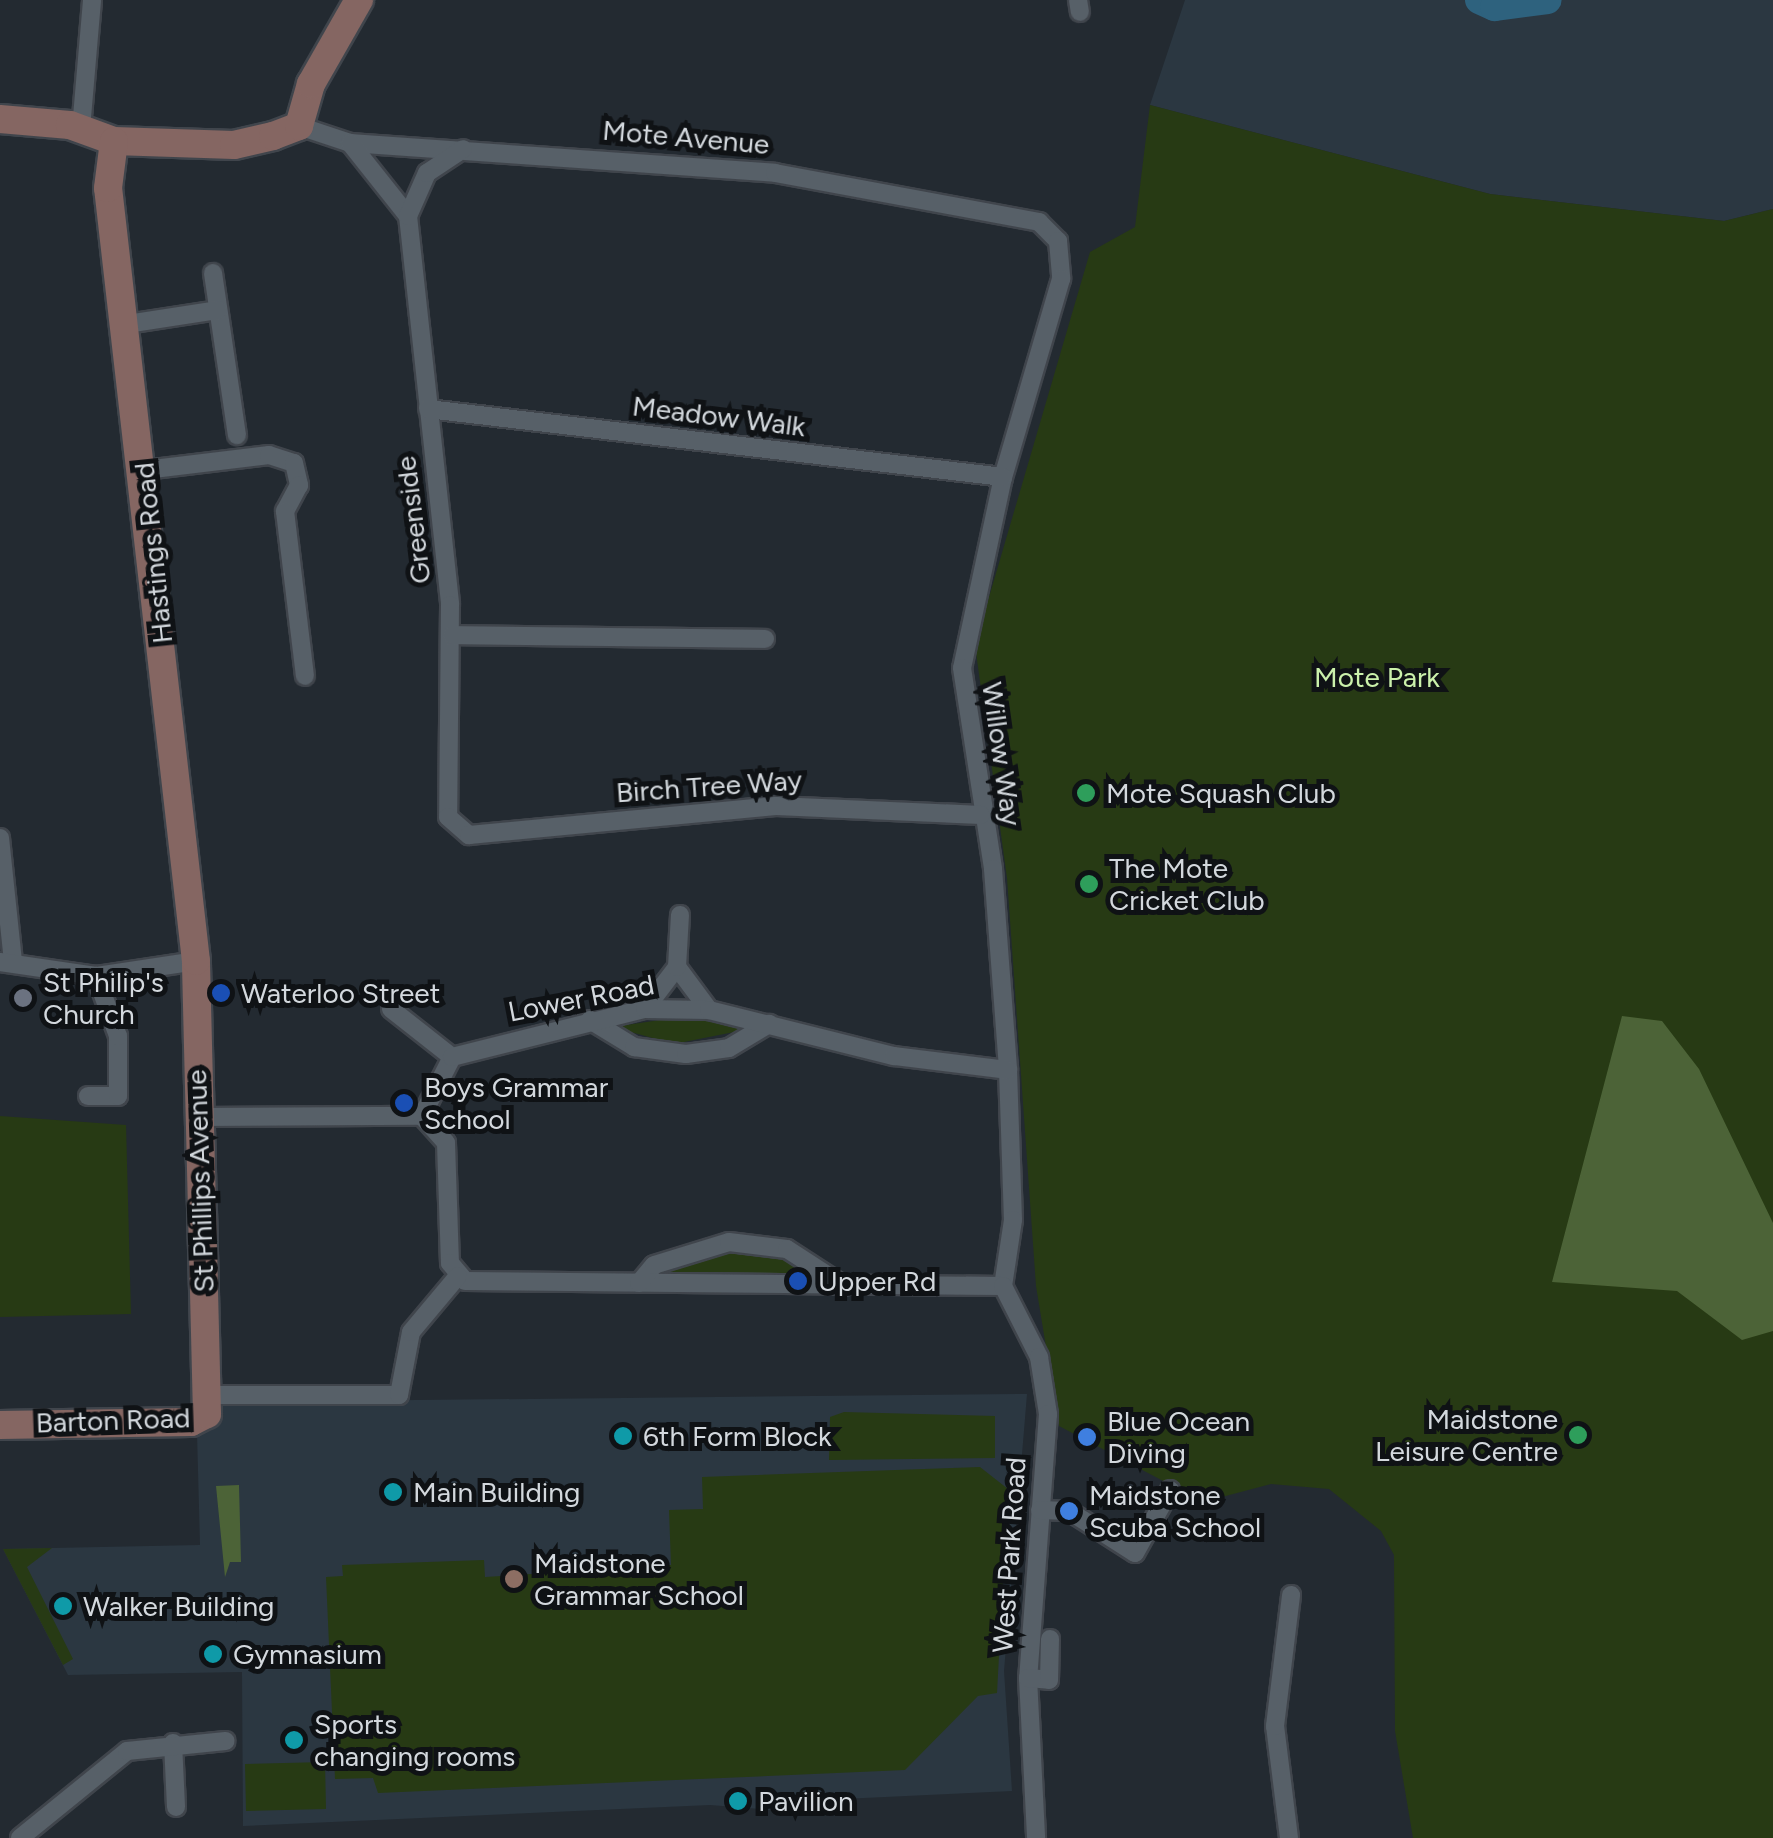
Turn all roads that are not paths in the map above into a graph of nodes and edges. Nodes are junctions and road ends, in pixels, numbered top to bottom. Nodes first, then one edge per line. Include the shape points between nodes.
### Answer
1 (92, 0) edge
2 (359, 0) edge
3 (0, 118) edge
4 (298, 126) junction
5 (82, 128) junction
6 (114, 141) junction
7 (350, 143) junction
8 (463, 149) junction
9 (408, 216) junction
10 (1058, 241) joint
11 (212, 273) dead end
12 (218, 310) junction
13 (127, 324) junction
14 (428, 409) junction
15 (237, 436) dead end
16 (145, 470) junction
17 (1003, 478) junction
18 (452, 635) junction
19 (765, 639) dead end
20 (304, 676) dead end
21 (981, 816) junction
22 (448, 817) joint
23 (0, 839) edge
24 (680, 914) dead end
25 (7, 962) edge
26 (196, 964) junction
27 (676, 967) junction
28 (96, 976) junction
29 (646, 1008) junction
30 (391, 1009) dead end
31 (709, 1010) junction
32 (590, 1020) junction
33 (769, 1024) junction
34 (452, 1057) junction
35 (1008, 1070) junction
36 (88, 1096) dead end
37 (422, 1116) junction
38 (198, 1117) junction
39 (458, 1276) junction
40 (639, 1284) junction
41 (844, 1286) junction
42 (1003, 1286) junction
43 (206, 1395) junction
44 (0, 1425) edge
45 (1170, 1490) dead end
46 (1040, 1510) junction
47 (1290, 1595) dead end
48 (1050, 1640) dead end
49 (1028, 1678) junction
50 (225, 1741) dead end
51 (173, 1743) junction
52 (176, 1807) dead end
53 (20, 1838) edge
54 (1036, 1838) edge
55 (1289, 1838) edge

1 - 5 street
2 - 4 street via 311,84
3 - 5 street
4 - 6 street via 234,145
4 - 7 street, Mote Avenue
5 - 6 street
6 - 13 street, Hastings Road via 108,188
7 - 8 street, Mote Avenue
7 - 9 street
8 - 9 street via 427,173
8 - 10 street, Mote Avenue via 775,173 1038,222
9 - 14 street, Greenside
10 - 17 street, Willow Way via 1061,279
11 - 12 street
12 - 13 street
12 - 15 street
13 - 16 street, Hastings Road
14 - 17 street, Meadow Walk
14 - 18 street, Greenside
16 - 20 street via 268,455 294,462 299,484 286,511
16 - 26 street, Hastings Road
17 - 21 street, Willow Way via 962,668
18 - 19 street
18 - 22 street, Greenside
21 - 22 street, Birch Tree Way via 776,806 469,835
21 - 35 street, Willow Way
23 - 25 street
24 - 27 street
25 - 28 street
26 - 28 street
26 - 38 street, St Phillips Avenue
27 - 29 street
27 - 31 street
28 - 36 street via 118,1036 118,1096
29 - 31 street, Lower Road
29 - 32 street, Lower Road
30 - 34 street
31 - 33 street, Lower Road
32 - 33 street via 621,1043 686,1054 730,1048
32 - 34 street, Lower Road
33 - 35 street, Lower Road via 894,1056
34 - 37 street
35 - 42 street, Willow Way via 1012,1220
37 - 38 street
37 - 39 street via 446,1143
38 - 43 street, St Phillips Avenue
39 - 40 street
39 - 43 street via 412,1332 399,1394
40 - 41 street
40 - 41 street via 667,1260 729,1242 787,1249
41 - 42 street
42 - 46 street, West Park Road via 1039,1356 1048,1414
43 - 44 street, Barton Road via 206,1414 191,1422
45 - 46 street via 1136,1553 1069,1511
46 - 49 street, West Park Road
47 - 55 street via 1275,1726
48 - 49 street via 1049,1680
49 - 54 street, West Park Road
50 - 51 street
51 - 52 street
51 - 53 street via 118,1756

